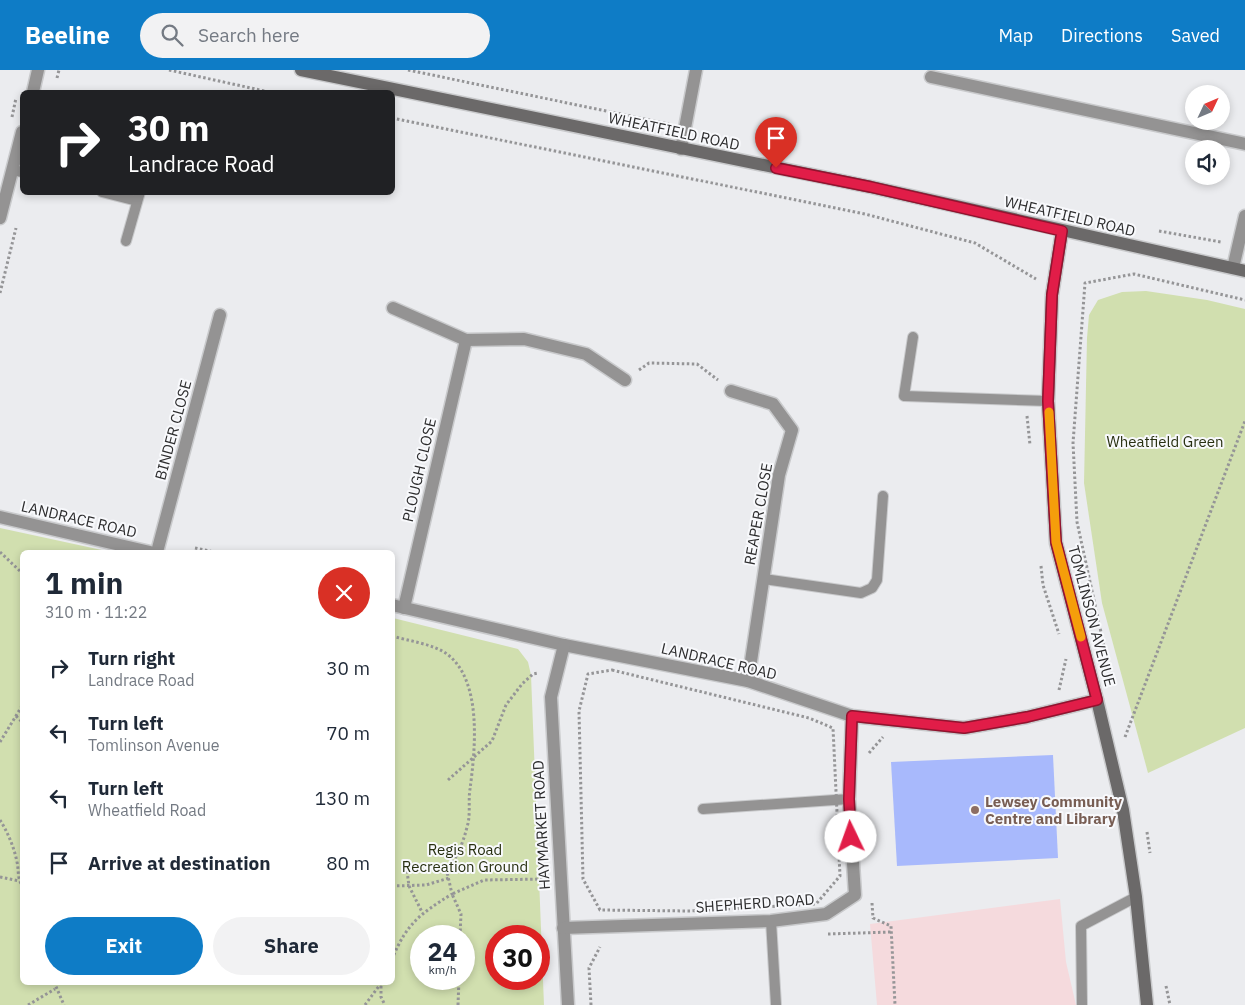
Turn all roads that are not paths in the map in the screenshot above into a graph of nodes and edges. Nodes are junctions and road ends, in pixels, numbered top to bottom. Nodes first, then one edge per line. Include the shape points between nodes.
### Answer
1 (38, 70) edge
2 (301, 70) edge
3 (696, 70) edge
4 (932, 77) dead end
5 (33, 90) edge
6 (1245, 144) edge
7 (681, 149) junction
8 (20, 152) edge
9 (18, 171) edge
10 (124, 195) edge
11 (139, 197) edge
12 (1245, 216) edge
13 (0, 218) edge
14 (1062, 231) junction
15 (126, 241) dead end
16 (1239, 269) edge
17 (394, 308) dead end
18 (220, 315) dead end
19 (913, 337) dead end
20 (466, 340) junction
21 (624, 380) road end
22 (731, 391) road end
23 (1048, 401) junction
24 (883, 496) dead end
25 (0, 517) edge
26 (141, 550) edge
27 (158, 550) edge
28 (764, 579) junction
29 (398, 607) edge
30 (564, 645) junction
31 (748, 681) junction
32 (1097, 700) junction
33 (852, 716) junction
34 (849, 799) junction
35 (703, 809) dead end
36 (1136, 897) junction
37 (771, 921) junction
38 (563, 928) junction
39 (568, 1005) edge
40 (776, 1005) edge
41 (1082, 1005) edge
42 (1147, 1005) edge

1 - 5 street
2 - 7 street, WHEATFIELD ROAD
3 - 7 street
4 - 6 street
7 - 14 street, WHEATFIELD ROAD via 871,187
8 - 9 street
9 - 13 street
10 - 11 lane
11 - 15 lane
12 - 16 street
14 - 16 street, WHEATFIELD ROAD
14 - 23 street, TOMLINSON AVENUE via 1052,295
17 - 20 street
18 - 27 street, BINDER CLOSE
19 - 23 lane via 904,396
20 - 21 street via 524,339 586,354
20 - 29 street, PLOUGH CLOSE
22 - 28 street, REAPER CLOSE via 773,404 792,430 779,475
23 - 32 street, TOMLINSON AVENUE via 1056,542
24 - 28 lane via 877,580 872,588 861,593
25 - 26 street, LANDRACE ROAD
28 - 31 street, REAPER CLOSE
29 - 30 street, LANDRACE ROAD
30 - 31 street, LANDRACE ROAD
30 - 38 street, HAYMARKET ROAD via 551,697
31 - 33 street, LANDRACE ROAD
32 - 33 street, LANDRACE ROAD via 964,728
32 - 36 street, TOMLINSON AVENUE via 1123,810
33 - 34 street, SHEPHERD ROAD
34 - 35 lane
34 - 37 street, SHEPHERD ROAD via 855,895 826,914
36 - 41 lane via 1081,926
36 - 42 street, TOMLINSON AVENUE
37 - 38 street, SHEPHERD ROAD
37 - 40 lane
38 - 39 street, HAYMARKET ROAD

